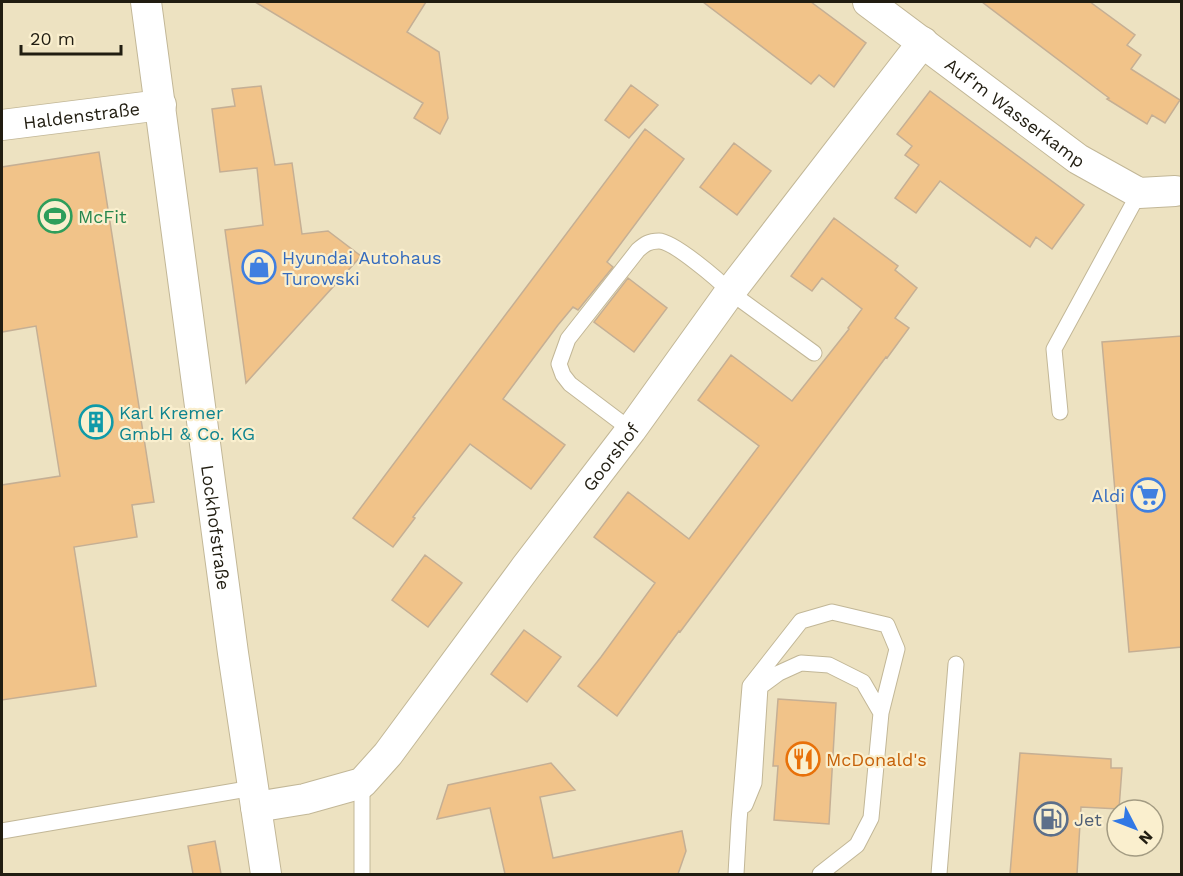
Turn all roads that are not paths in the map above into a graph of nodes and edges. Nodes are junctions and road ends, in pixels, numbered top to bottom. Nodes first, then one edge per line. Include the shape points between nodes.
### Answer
1 (146, 2) edge
2 (868, 2) edge
3 (923, 42) junction
4 (161, 105) junction
5 (2, 125) edge
6 (1175, 191) dead end
7 (1139, 193) junction
8 (730, 292) junction
9 (814, 353) dead end
10 (1060, 412) dead end
11 (631, 430) junction
12 (956, 664) dead end
13 (881, 713) junction
14 (362, 783) junction
15 (255, 797) junction
16 (739, 820) junction
17 (2, 831) edge
18 (266, 874) edge
19 (362, 874) edge
20 (736, 874) edge
21 (820, 874) edge
22 (939, 874) edge

1 - 4 street, Lockhofstraße
2 - 3 street, Auf'm Wasserkamp
3 - 7 street, Auf'm Wasserkamp via 1078,159
3 - 8 street, Goorshof
4 - 5 street, Haldenstraße
4 - 15 street, Lockhofstraße
6 - 7 street
7 - 10 lane via 1054,349
8 - 9 lane
8 - 11 street, Goorshof
8 - 11 lane via 671,245 648,242 568,339 559,364 563,375
11 - 14 street, Goorshof via 388,754
12 - 22 lane
13 - 16 lane via 863,682 830,665 801,663 760,687 754,783
13 - 16 lane via 897,649 887,625 832,612 801,621 750,686
13 - 21 lane via 871,818 857,845
14 - 15 street via 305,799
14 - 19 lane
15 - 17 lane
15 - 18 street, Lockhofstraße
16 - 20 lane

